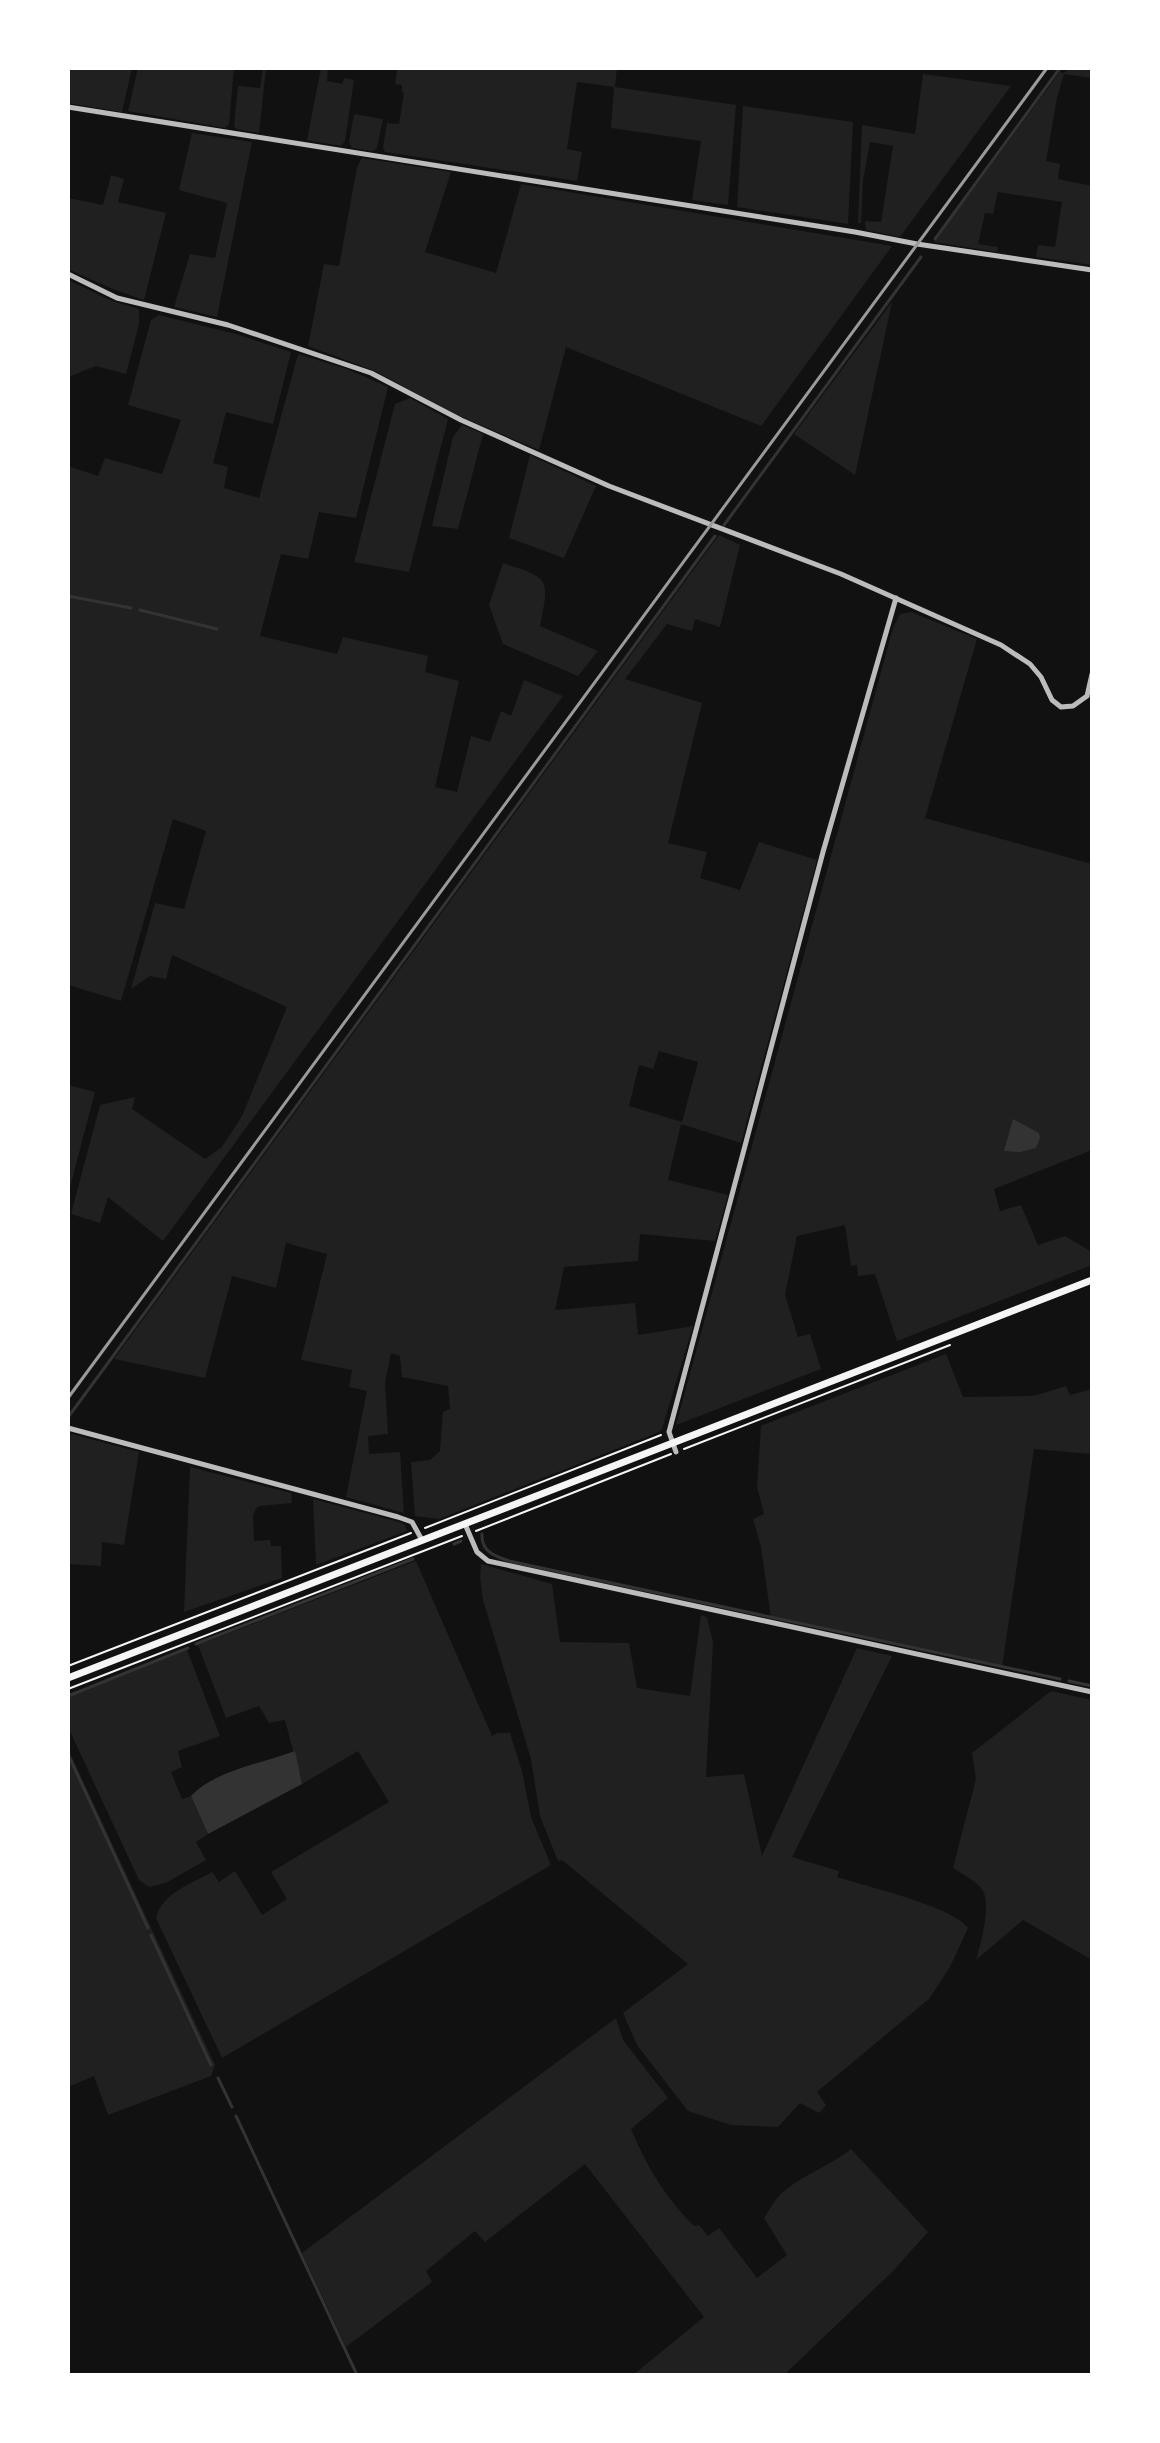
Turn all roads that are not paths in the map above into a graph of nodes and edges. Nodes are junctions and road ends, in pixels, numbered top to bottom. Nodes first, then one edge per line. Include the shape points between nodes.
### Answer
1 (68, 107) edge
2 (1092, 270) edge
3 (68, 274) edge
4 (896, 598) junction
5 (1092, 674) edge
6 (1090, 698) edge
7 (1092, 1280) edge
8 (68, 1428) edge
9 (672, 1443) junction
10 (676, 1452) road end
11 (464, 1523) junction
12 (422, 1540) junction
13 (68, 1678) edge
14 (1092, 1692) edge

1 - 2 street
3 - 4 street via 117,298 228,325 371,373 609,486
4 - 6 street via 1025,659 1056,704 1073,706
4 - 9 street via 669,1432
5 - 6 street
7 - 9 main road
8 - 12 street via 398,1517 412,1522
9 - 10 street
9 - 11 main road
11 - 12 main road
11 - 14 street via 477,1552 488,1561
12 - 13 main road

